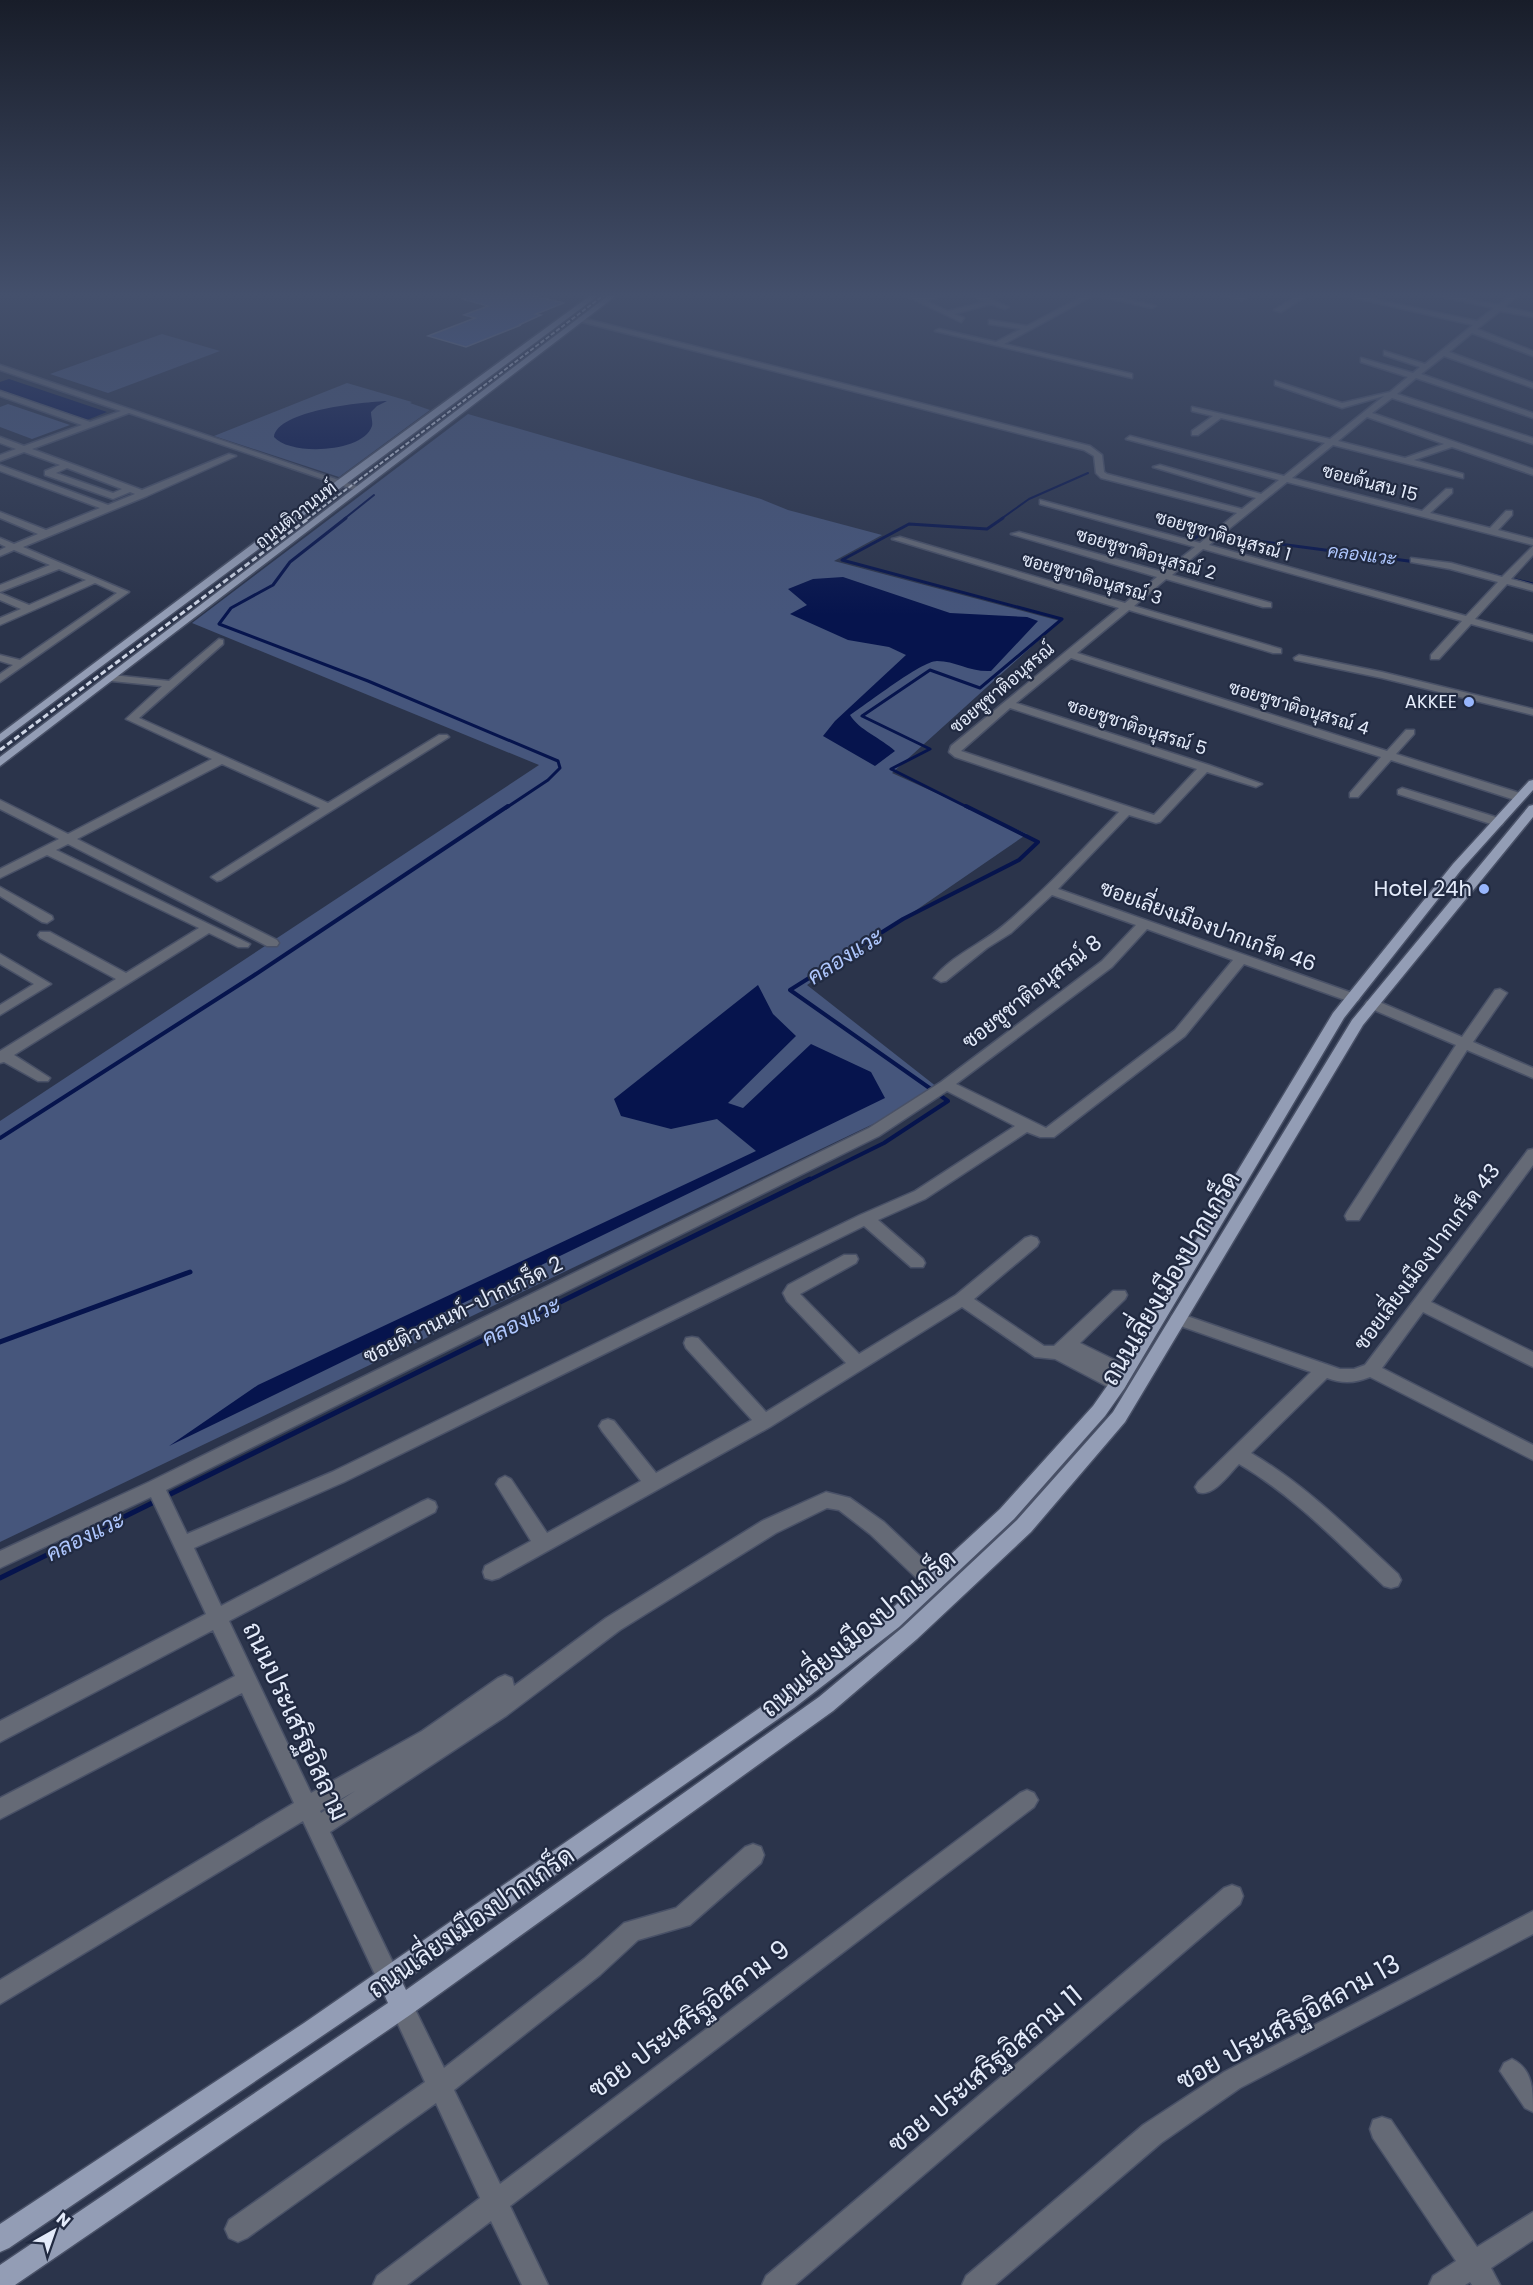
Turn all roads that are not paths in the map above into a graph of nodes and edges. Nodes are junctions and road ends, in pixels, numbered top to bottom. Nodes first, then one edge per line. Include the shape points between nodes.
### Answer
1 (24, 402) edge
2 (105, 402) edge
3 (451, 402) edge
4 (472, 402) edge
5 (905, 402) edge
6 (1330, 402) edge
7 (1357, 402) edge
8 (1381, 402) edge
9 (1414, 402) edge
10 (1491, 402) edge
11 (1195, 409) dead end
12 (130, 410) junction
13 (1366, 414) junction
14 (1220, 415) junction
15 (1533, 416) edge
16 (90, 425) junction
17 (175, 427) junction
18 (1195, 433) dead end
19 (1130, 439) dead end
20 (0, 440) edge
21 (1533, 441) edge
22 (1333, 442) junction
23 (1452, 444) junction
24 (24, 449) junction
25 (0, 458) edge
26 (274, 459) junction
27 (1407, 460) junction
28 (68, 465) junction
29 (260, 466) dead end
30 (1157, 467) dead end
31 (0, 468) edge
32 (1533, 472) edge
33 (1460, 476) dead end
34 (1284, 478) junction
35 (341, 483) junction
36 (320, 486) dead end
37 (358, 488) junction
38 (130, 489) junction
39 (330, 490) junction
40 (1449, 491) dead end
41 (144, 494) junction
42 (349, 495) junction
43 (1261, 497) junction
44 (1043, 502) dead end
45 (108, 508) junction
46 (1245, 512) junction
47 (1509, 513) dead end
48 (1424, 514) junction
49 (0, 515) edge
50 (1492, 531) junction
51 (47, 534) junction
52 (1016, 534) dead end
53 (897, 539) dead end
54 (0, 541) edge
55 (1533, 542) edge
56 (14, 547) junction
57 (1200, 547) junction
58 (1533, 549) edge
59 (0, 553) edge
60 (1414, 560) dead end
61 (59, 565) junction
62 (1163, 577) junction
63 (1506, 577) junction
64 (94, 580) junction
65 (1533, 588) edge
66 (0, 590) edge
67 (0, 596) edge
68 (1266, 605) dead end
69 (1126, 607) junction
70 (29, 609) junction
71 (1467, 620) junction
72 (0, 622) edge
73 (1533, 638) edge
74 (219, 642) dead end
75 (1277, 651) dead end
76 (1068, 654) junction
77 (1299, 657) dead end
78 (1435, 657) dead end
79 (1, 659) edge
80 (21, 664) junction
81 (112, 678) junction
82 (0, 679) edge
83 (171, 684) junction
84 (1007, 704) junction
85 (1533, 712) edge
86 (1410, 732) dead end
87 (443, 736) dead end
88 (0, 739) edge
89 (1391, 755) junction
90 (220, 760) junction
91 (0, 762) edge
92 (1205, 767) junction
93 (1533, 783) edge
94 (1256, 784) dead end
95 (1402, 792) dead end
96 (1354, 795) dead end
97 (1519, 797) junction
98 (0, 804) edge
99 (329, 808) junction
100 (1533, 810) edge
101 (1127, 811) junction
102 (1498, 822) junction
103 (68, 840) junction
104 (47, 850) junction
105 (0, 874) edge
106 (217, 877) dead end
107 (1050, 890) junction
108 (0, 891) edge
109 (47, 919) dead end
110 (1145, 923) junction
111 (208, 928) junction
112 (45, 935) dead end
113 (272, 943) dead end
114 (243, 944) dead end
115 (0, 958) edge
116 (1242, 958) junction
117 (941, 978) dead end
118 (126, 979) junction
119 (1500, 993) dead end
120 (1353, 998) junction
121 (1372, 1005) junction
122 (0, 1011) edge
123 (1464, 1044) junction
124 (2, 1057) edge
125 (1533, 1073) edge
126 (43, 1078) dead end
127 (939, 1089) junction
128 (1026, 1125) junction
129 (1533, 1154) edge
130 (1353, 1216) dead end
131 (866, 1219) junction
132 (1031, 1242) dead end
133 (850, 1259) dead end
134 (917, 1263) dead end
135 (1119, 1295) dead end
136 (962, 1299) junction
137 (1421, 1304) junction
138 (1178, 1319) junction
139 (692, 1343) dead end
140 (1063, 1349) junction
141 (1533, 1360) edge
142 (858, 1364) junction
143 (1324, 1370) junction
144 (1371, 1370) junction
145 (1121, 1378) junction
146 (764, 1422) junction
147 (608, 1426) dead end
148 (1533, 1453) edge
149 (1238, 1454) junction
150 (653, 1483) junction
151 (505, 1484) dead end
152 (1204, 1487) dead end
153 (158, 1495) junction
154 (428, 1507) dead end
155 (543, 1543) junction
156 (182, 1545) junction
157 (0, 1560) edge
158 (492, 1572) dead end
159 (1390, 1580) dead end
160 (934, 1582) junction
161 (216, 1617) junction
162 (247, 1680) junction
163 (505, 1684) dead end
164 (0, 1732) edge
165 (1027, 1800) dead end
166 (307, 1807) junction
167 (0, 1809) edge
168 (317, 1828) junction
169 (753, 1855) dead end
170 (1232, 1896) dead end
171 (1533, 1922) edge
172 (388, 1977) junction
173 (0, 1993) edge
174 (402, 2007) junction
175 (1512, 2071) dead end
176 (440, 2086) junction
177 (1533, 2100) edge
178 (1382, 2129) dead end
179 (495, 2201) junction
180 (1533, 2225) edge
181 (238, 2229) dead end
182 (0, 2240) edge
183 (1473, 2264) junction
184 (0, 2280) edge
185 (386, 2285) edge
186 (535, 2285) edge
187 (776, 2285) edge
188 (975, 2285) edge
189 (1442, 2285) edge
190 (1487, 2285) edge

1 - 16 street
2 - 12 street
3 - 35 main road, ถนนติวานนท์
4 - 37 main road, ถนนติวานนท์
5 - 46 street via 1087,448 1098,455 1101,474
6 - 7 street via 1342,406
8 - 13 street, ซอยชูชาติอนุสรณ์
9 - 21 street
10 - 15 street
11 - 14 street
12 - 16 street
12 - 17 street
13 - 22 street, ซอยชูชาติอนุสรณ์
13 - 23 street
14 - 18 street
14 - 22 street
16 - 24 street
17 - 26 street
17 - 41 street via 177,435 236,458
19 - 34 street, ซอยต้นสน 15
20 - 24 street
22 - 27 street
22 - 34 street, ซอยชูชาติอนุสรณ์
23 - 27 street
23 - 32 street
24 - 25 street
24 - 28 street
26 - 29 street
26 - 35 street
27 - 33 street
28 - 38 street
28 - 38 street via 48,473 113,496
30 - 43 street
31 - 45 street
34 - 43 street, ซอยชูชาติอนุสรณ์
34 - 48 street, ซอยต้นสน 15
35 - 37 street
35 - 39 main road, ถนนติวานนท์
36 - 39 street
37 - 42 main road, ถนนติวานนท์
38 - 41 street
39 - 42 street
39 - 88 main road, ถนนติวานนท์
40 - 48 street
41 - 45 street
42 - 81 main road, ถนนติวานนท์
43 - 46 street, ซอยชูชาติอนุสรณ์
44 - 57 street, ซอยชูชาติอนุสรณ์ 1
45 - 51 street
46 - 57 street, ซอยชูชาติอนุสรณ์
47 - 50 street
48 - 50 street, ซอยต้นสน 15
49 - 51 street
50 - 55 street, ซอยต้นสน 15
51 - 56 street
52 - 62 street, ซอยชูชาติอนุสรณ์ 2
53 - 69 street, ซอยชูชาติอนุสรณ์ 3
54 - 56 street
56 - 59 street
56 - 61 street
57 - 62 street, ซอยชูชาติอนุสรณ์
57 - 71 street, ซอยชูชาติอนุสรณ์ 1
58 - 63 street
60 - 63 street
61 - 64 street
61 - 66 street
62 - 68 street, ซอยชูชาติอนุสรณ์ 2
62 - 69 street, ซอยชูชาติอนุสรณ์
63 - 65 street
63 - 71 street
64 - 70 street
64 - 80 street via 124,592
67 - 70 street
69 - 75 street, ซอยชูชาติอนุสรณ์ 3
69 - 76 street, ซอยชูชาติอนุสรณ์
70 - 72 street
71 - 73 street, ซอยชูชาติอนุสรณ์ 1
71 - 78 street
74 - 83 street
76 - 84 street, ซอยชูชาติอนุสรณ์
76 - 89 street, ซอยชูชาติอนุสรณ์ 4
77 - 85 street
79 - 80 street
80 - 82 street
81 - 83 street
81 - 91 main road, ถนนติวานนท์
83 - 90 street via 132,718
84 - 92 street, ซอยชูชาติอนุสรณ์ 5
84 - 101 street, ซอยชูชาติอนุสรณ์ via 955,752
86 - 89 street
87 - 99 street
89 - 96 street
89 - 97 street, ซอยชูชาติอนุสรณ์ 4
90 - 99 street
90 - 103 street
92 - 94 street, ซอยชูชาติอนุสรณ์ 5
92 - 101 street via 1156,819
93 - 97 main road, ถนนเลี่ยงเมืองปากเกร็ด
95 - 102 street
97 - 102 main road, ถนนเลี่ยงเมืองปากเกร็ด
98 - 103 street
99 - 106 street
100 - 121 main road, ถนนเลี่ยงเมืองปากเกร็ด
101 - 107 street
102 - 120 main road, ถนนเลี่ยงเมืองปากเกร็ด via 1457,867
103 - 104 street
103 - 113 street
104 - 105 street
104 - 111 street
107 - 110 street, ซอยเลี่ยงเมืองปากเกร็ด 46
107 - 117 street via 1006,930
108 - 109 street
110 - 116 street, ซอยเลี่ยงเมืองปากเกร็ด 46
110 - 127 street, ซอยชูชาติอนุสรณ์ 8 via 1107,964
111 - 114 street
111 - 118 street
112 - 118 street
115 - 122 street via 44,984
116 - 120 street, ซอยเลี่ยงเมืองปากเกร็ด 46
116 - 128 street via 1180,1033 1053,1131 1040,1132
118 - 124 street
119 - 123 street
120 - 145 main road, ถนนเลี่ยงเมืองปากเกร็ด via 1338,1016
121 - 123 street
121 - 138 main road, ถนนเลี่ยงเมืองปากเกร็ด via 1357,1023
123 - 125 street
123 - 130 street
124 - 126 street
127 - 128 street
127 - 153 street, ซอยติวานนท์-ปากเกร็ด 2 via 874,1132
128 - 131 street via 920,1195
129 - 137 street, ซอยเลี่ยงเมืองปากเกร็ด 43
131 - 134 street
131 - 156 street via 338,1477
132 - 136 street
133 - 142 street via 791,1293
135 - 140 street
136 - 140 street via 1041,1352
136 - 142 street
137 - 141 street
137 - 144 street, ซอยเลี่ยงเมืองปากเกร็ด 43
138 - 143 street, ซอยเลี่ยงเมืองปากเกร็ด 43
138 - 174 main road, ถนนเลี่ยงเมืองปากเกร็ด via 1119,1417 1024,1526 910,1633 826,1704
139 - 146 street
140 - 145 street
142 - 146 street
143 - 144 street, ซอยเลี่ยงเมืองปากเกร็ด 43 via 1350,1377
143 - 149 street
144 - 148 street
145 - 160 main road, ถนนเลี่ยงเมืองปากเกร็ด via 1099,1412 1006,1514
146 - 150 street
147 - 150 street
149 - 152 street
149 - 159 street via 1295,1491
150 - 155 street
151 - 155 street
153 - 156 street, ถนนประเสริฐอิสลาม
153 - 157 street, ซอยติวานนท์-ปากเกร็ด 2
154 - 161 street
155 - 158 street
156 - 161 street, ถนนประเสริฐอิสลาม
160 - 168 street via 877,1528 844,1503 826,1500 769,1527 613,1624 499,1709
160 - 172 main road, ถนนเลี่ยงเมืองปากเกร็ด via 892,1621 787,1701
161 - 162 street, ถนนประเสริฐอิสลาม
161 - 164 street
162 - 166 street, ถนนประเสริฐอิสลาม
162 - 167 street
163 - 166 street via 429,1738
165 - 179 street, ซอย ประเสริฐอิสลาม 9
166 - 168 street, ถนนประเสริฐอิสลาม
166 - 173 street
168 - 172 street, ถนนประเสริฐอิสลาม
169 - 176 street via 682,1917 632,1931
170 - 187 street, ซอย ประเสริฐอิสลาม 11
171 - 188 street, ซอย ประเสริฐอิสลาม 13 via 1232,2080 1152,2134
172 - 174 main road
172 - 182 main road, ถนนเลี่ยงเมืองปากเกร็ด
174 - 176 street
174 - 184 main road, ถนนเลี่ยงเมืองปากเกร็ด
175 - 177 street
176 - 179 street
176 - 181 street
178 - 183 street
179 - 185 street, ซอย ประเสริฐอิสลาม 9
179 - 186 street
180 - 183 street
183 - 189 street
183 - 190 street

